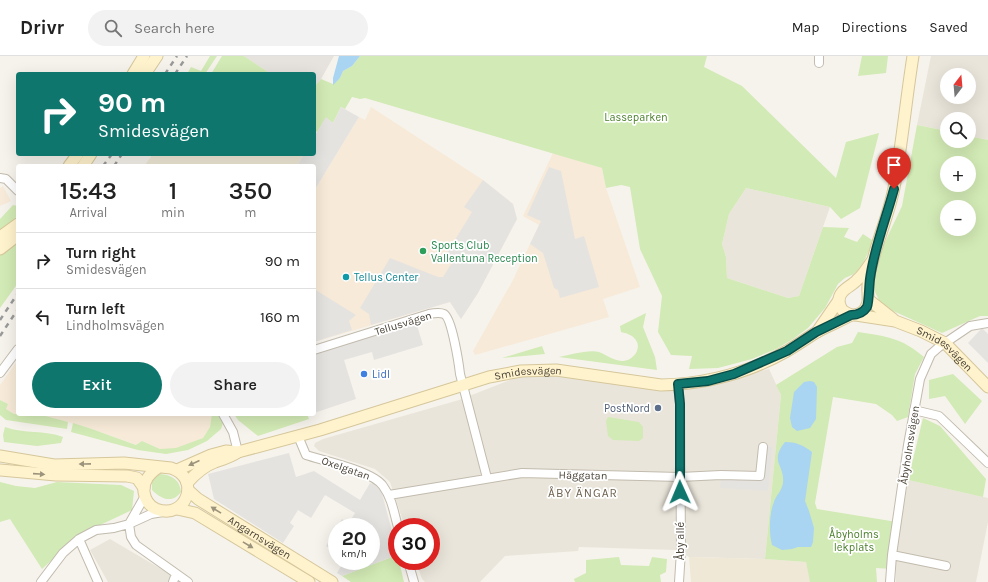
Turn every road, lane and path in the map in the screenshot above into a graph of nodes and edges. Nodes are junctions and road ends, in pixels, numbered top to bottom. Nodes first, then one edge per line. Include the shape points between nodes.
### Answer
1 (144, 56) edge
2 (157, 56) edge
3 (913, 58) edge
4 (134, 72) edge
5 (146, 72) edge
6 (0, 178) edge
7 (10, 184) junction
8 (16, 189) edge
9 (16, 192) edge
10 (16, 225) edge
11 (0, 237) edge
12 (16, 237) edge
13 (0, 249) edge
14 (872, 261) junction
15 (849, 286) junction
16 (868, 296) junction
17 (839, 300) junction
18 (853, 315) junction
19 (895, 321) junction
20 (988, 323) edge
21 (816, 332) junction
22 (945, 343) junction
23 (316, 349) edge
24 (16, 352) edge
25 (0, 373) edge
26 (463, 384) junction
27 (678, 384) junction
28 (988, 387) edge
29 (914, 410) junction
30 (224, 416) edge
31 (298, 436) junction
32 (762, 447) dead end
33 (238, 452) junction
34 (0, 456) edge
35 (988, 463) edge
36 (159, 467) junction
37 (0, 470) edge
38 (177, 470) junction
39 (680, 477) junction
40 (487, 478) junction
41 (188, 487) junction
42 (144, 492) junction
43 (389, 495) junction
44 (173, 510) junction
45 (395, 518) edge
46 (129, 524) junction
47 (79, 539) junction
48 (892, 555) junction
49 (946, 566) dead end
50 (411, 570) edge
51 (174, 578) edge
52 (42, 582) edge
53 (98, 582) edge
54 (188, 582) edge
55 (309, 582) edge
56 (332, 582) edge
57 (414, 582) edge
58 (679, 582) edge
59 (890, 582) edge

1 - 4 main road
2 - 5 main road
3 - 14 main road via 894,189
6 - 7 street via 6,179
7 - 8 street
7 - 9 street
10 - 11 main road
12 - 13 main road
14 - 15 main road via 858,280
14 - 16 main road
15 - 16 main road via 859,286
15 - 17 main road via 840,295
16 - 18 main road via 864,310
16 - 19 main road
17 - 18 main road via 844,312
17 - 21 main road, Smidesvägen
18 - 19 main road
18 - 21 main road, Smidesvägen
19 - 22 main road, Smidesvägen
20 - 22 street, Åbyholmsvägen via 970,326
21 - 27 main road, Smidesvägen via 787,351 734,374 708,381
22 - 28 main road, Smidesvägen
22 - 29 street, Åbyholmsvägen via 931,354 920,379
23 - 26 street, Tellusvägen via 437,312 448,317
24 - 25 street
26 - 27 main road, Smidesvägen via 521,371 556,370 633,382
26 - 31 main road, Smidesvägen
26 - 40 street
27 - 39 street, Åby allé
29 - 35 street via 940,416
29 - 48 street, Åbyholmsvägen
30 - 33 street via 233,432
31 - 33 main road, Smidesvägen
31 - 43 street, Oxelgatan via 306,455 370,474 382,484
32 - 39 street via 760,476
33 -> 38 main road, Smidesvägen via 221,452
33 - 41 main road, Smidesvägen via 198,472
36 -> 34 main road via 124,463 54,465
36 - 38 main road
36 - 42 main road via 149,475
37 -> 42 main road via 56,475 127,476 137,478
38 - 41 main road via 185,478
39 - 40 street, Häggatan via 522,473
39 - 58 street, Åby allé
40 - 43 street, Häggatan
41 - 44 main road via 183,503
56 -> 41 main road, Angarnsvägen via 198,499
42 - 44 main road via 154,508
42 - 46 street
43 - 45 street, Oxelgatan
44 - 46 street via 151,514
44 -> 55 main road, Angarnsvägen via 195,513
46 - 47 street via 96,530
46 - 51 street via 131,537 136,545
47 - 52 street via 63,553
47 - 53 street
48 - 49 street
48 - 59 street, Åbyholmsvägen
50 - 57 street
51 - 54 street

